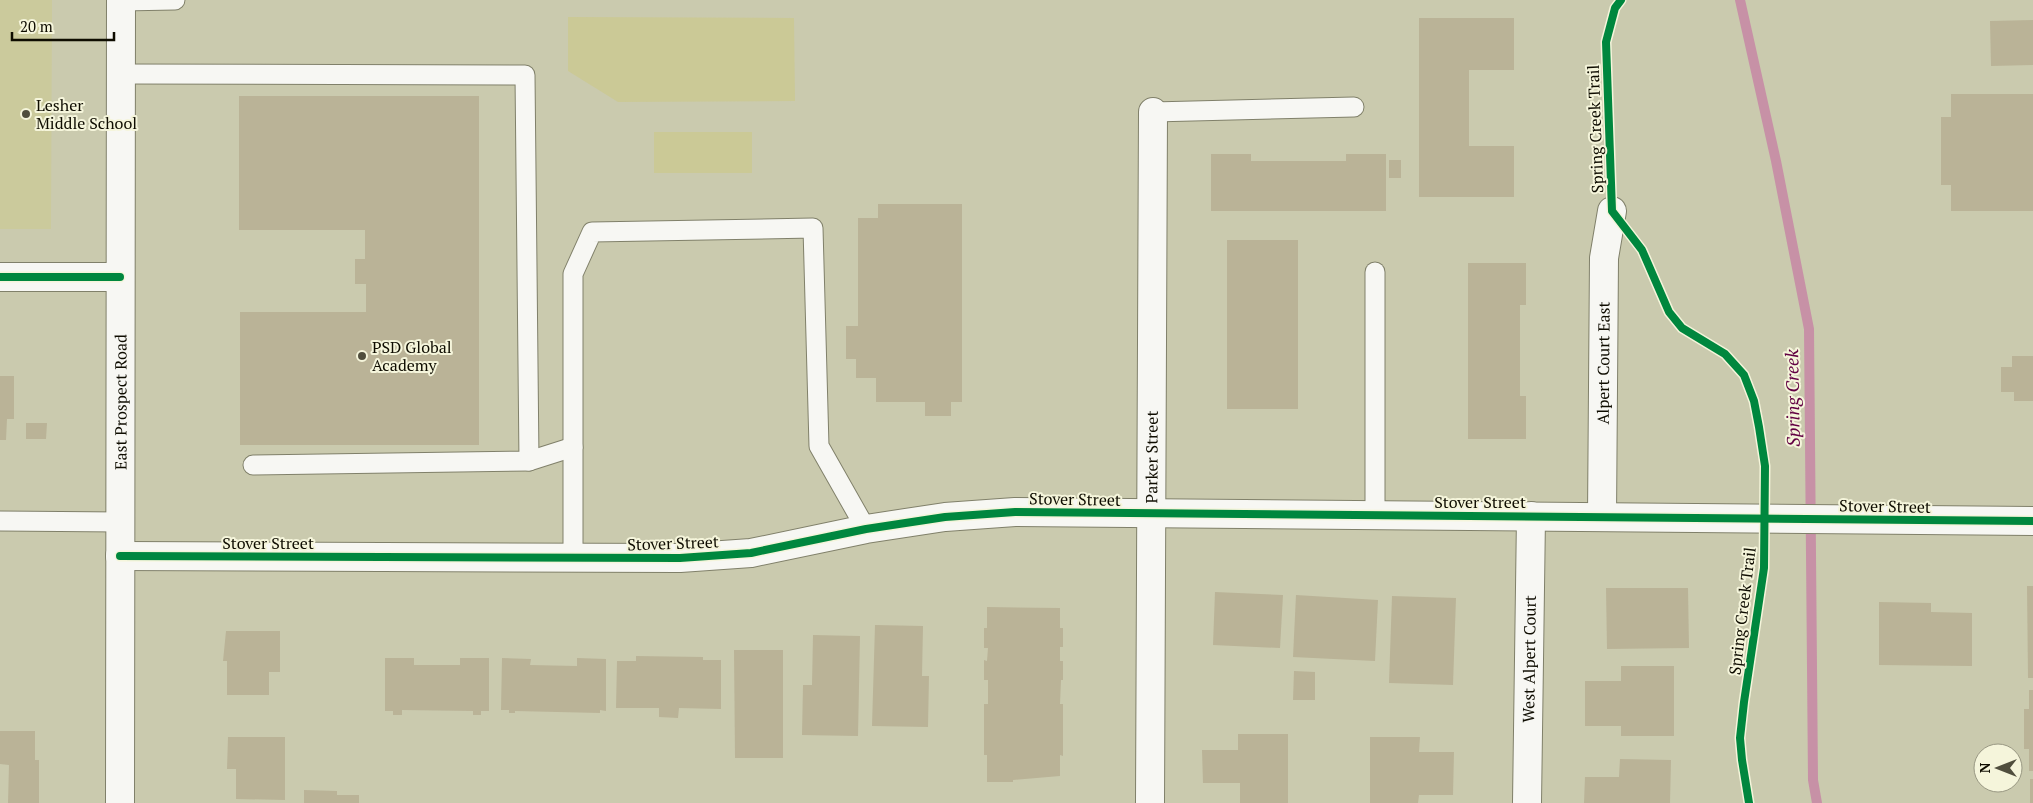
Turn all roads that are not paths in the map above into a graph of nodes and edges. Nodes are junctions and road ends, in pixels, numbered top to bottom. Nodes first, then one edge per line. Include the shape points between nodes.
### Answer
1 (121, 0) edge
2 (175, 0) edge
3 (121, 74) junction
4 (1354, 107) dead end
5 (1153, 112) joint
6 (1612, 210) dead end
7 (1375, 272) dead end
8 (0, 277) edge
9 (120, 277) junction
10 (573, 447) junction
11 (529, 461) junction
12 (253, 465) dead end
13 (1150, 513) junction
14 (1375, 515) junction
15 (1531, 516) junction
16 (1602, 517) junction
17 (0, 521) edge
18 (2033, 521) edge
19 (120, 522) junction
20 (866, 529) junction
21 (120, 556) junction
22 (573, 558) junction
23 (120, 803) edge
24 (1150, 803) edge
25 (1527, 803) edge

1 - 2 lane
1 - 3 street, East Prospect Road
3 - 9 street, East Prospect Road
3 - 11 lane via 525,75
4 - 5 lane
5 - 13 street, Parker Street
6 - 16 street, Alpert Court East via 1604,258
7 - 14 lane
8 - 9 street
9 - 19 street, East Prospect Road
10 - 11 lane
10 - 20 lane via 573,274 592,232 813,228 819,446
10 - 22 lane
11 - 12 lane
13 - 14 street, Stover Street
13 - 20 street, Stover Street via 1015,512 945,517
13 - 24 street, Parker Street
14 - 15 street, Stover Street
15 - 16 street, Stover Street
15 - 25 street, West Alpert Court
16 - 18 street, Stover Street
17 - 19 lane
19 - 21 street, East Prospect Road
20 - 22 street, Stover Street via 751,553 680,558
21 - 22 street, Stover Street
21 - 23 street, East Prospect Road

